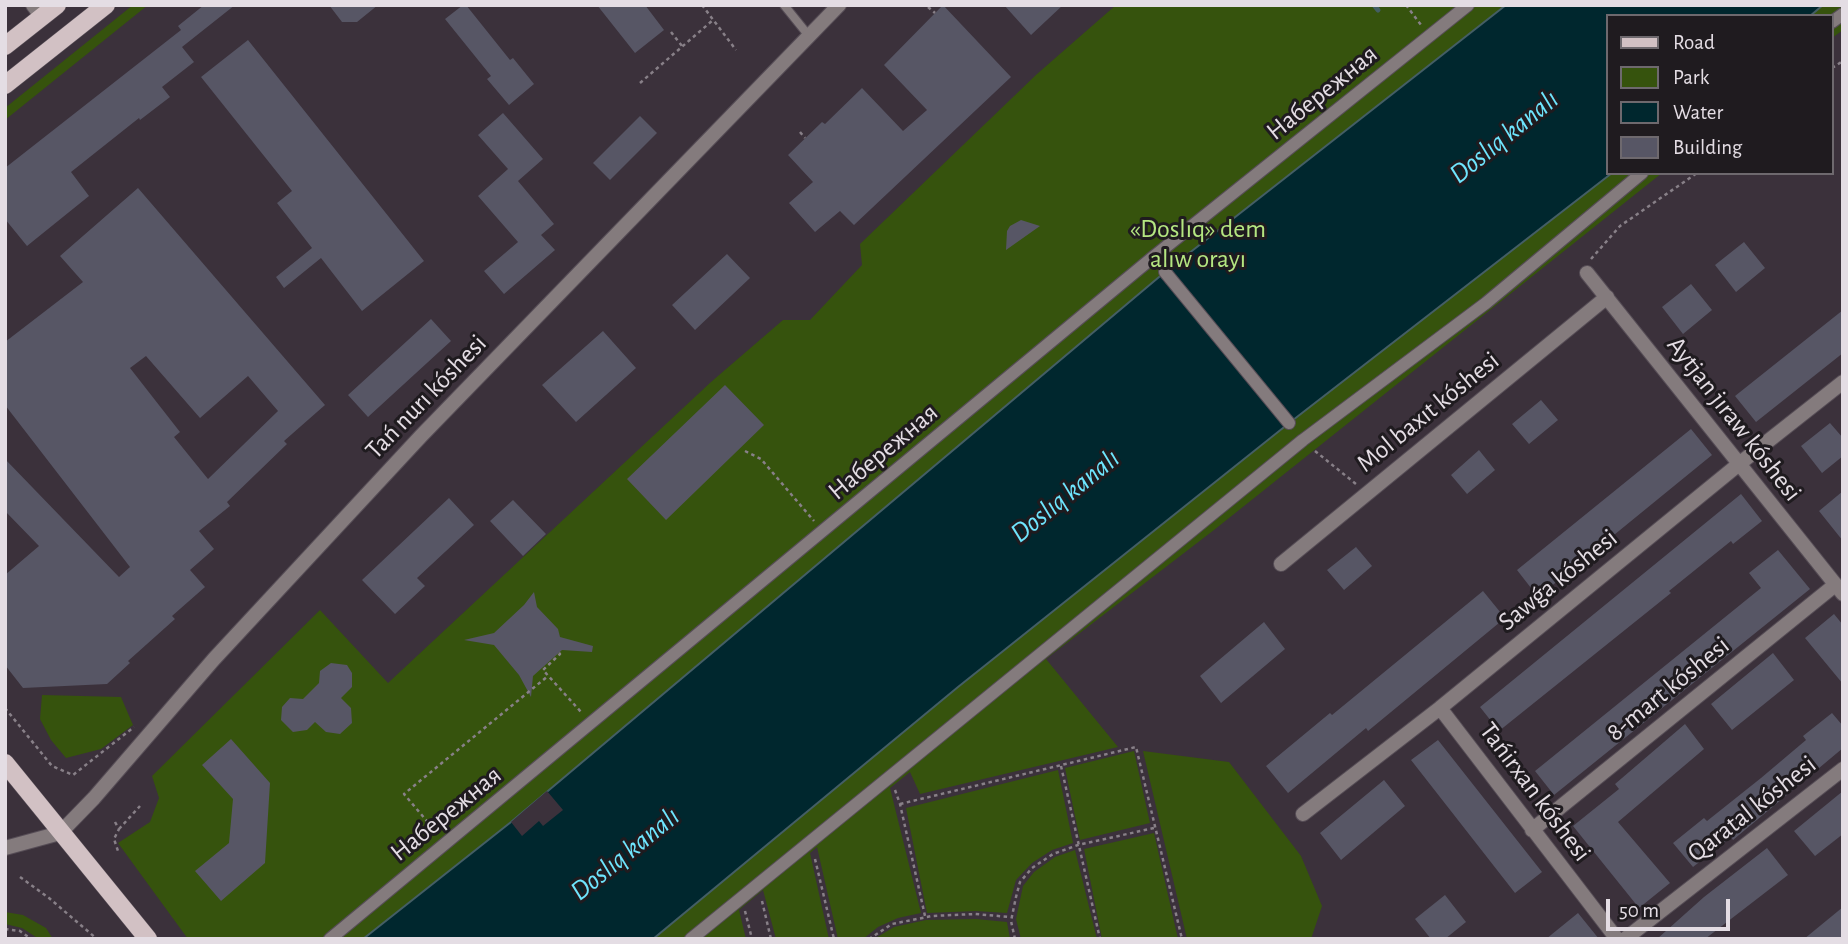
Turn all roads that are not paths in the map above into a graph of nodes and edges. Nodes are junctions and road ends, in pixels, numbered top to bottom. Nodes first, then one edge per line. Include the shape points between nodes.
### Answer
1 (57, 5) edge
2 (106, 5) edge
3 (784, 5) edge
4 (839, 5) edge
5 (1468, 5) edge
6 (38, 11) edge
7 (809, 36) junction
8 (5, 46) edge
9 (5, 85) edge
10 (1640, 175) edge
11 (1165, 272) dead end
12 (1587, 273) road end
13 (1607, 297) junction
14 (1843, 382) edge
15 (1289, 423) dead end
16 (1739, 464) junction
17 (1281, 564) dead end
18 (1839, 590) edge
19 (1440, 708) junction
20 (5, 764) edge
21 (1843, 769) edge
22 (1303, 814) dead end
23 (1532, 830) junction
24 (60, 833) junction
25 (5, 848) edge
26 (148, 939) edge
27 (330, 939) edge
28 (691, 939) edge
29 (1617, 939) edge
30 (1625, 939) edge

1 - 6 main road
2 - 9 main road
3 - 7 lane
4 - 7 street, Tań nurı kóshesi
5 - 27 street, Набережная via 1152,258
6 - 8 main road
7 - 24 street, Tań nurı kóshesi via 421,436
10 - 28 street via 1486,303 1303,440
11 - 15 street
12 - 13 street, Aytjan jıraw kóshesi
13 - 16 street, Aytjan jıraw kóshesi
13 - 17 street, Mol baxıt kóshesi
14 - 16 street, Sawǵa kóshesi
16 - 18 street, Aytjan jıraw kóshesi
16 - 19 street, Sawǵa kóshesi
18 - 23 street, 8-mart kóshesi
19 - 22 street, Sawǵa kóshesi
19 - 23 street, Tańirxan kóshesi
20 - 24 main road
21 - 30 street, Qaratal kóshesi
23 - 29 street, Tańirxan kóshesi
24 - 25 street
24 - 26 main road

